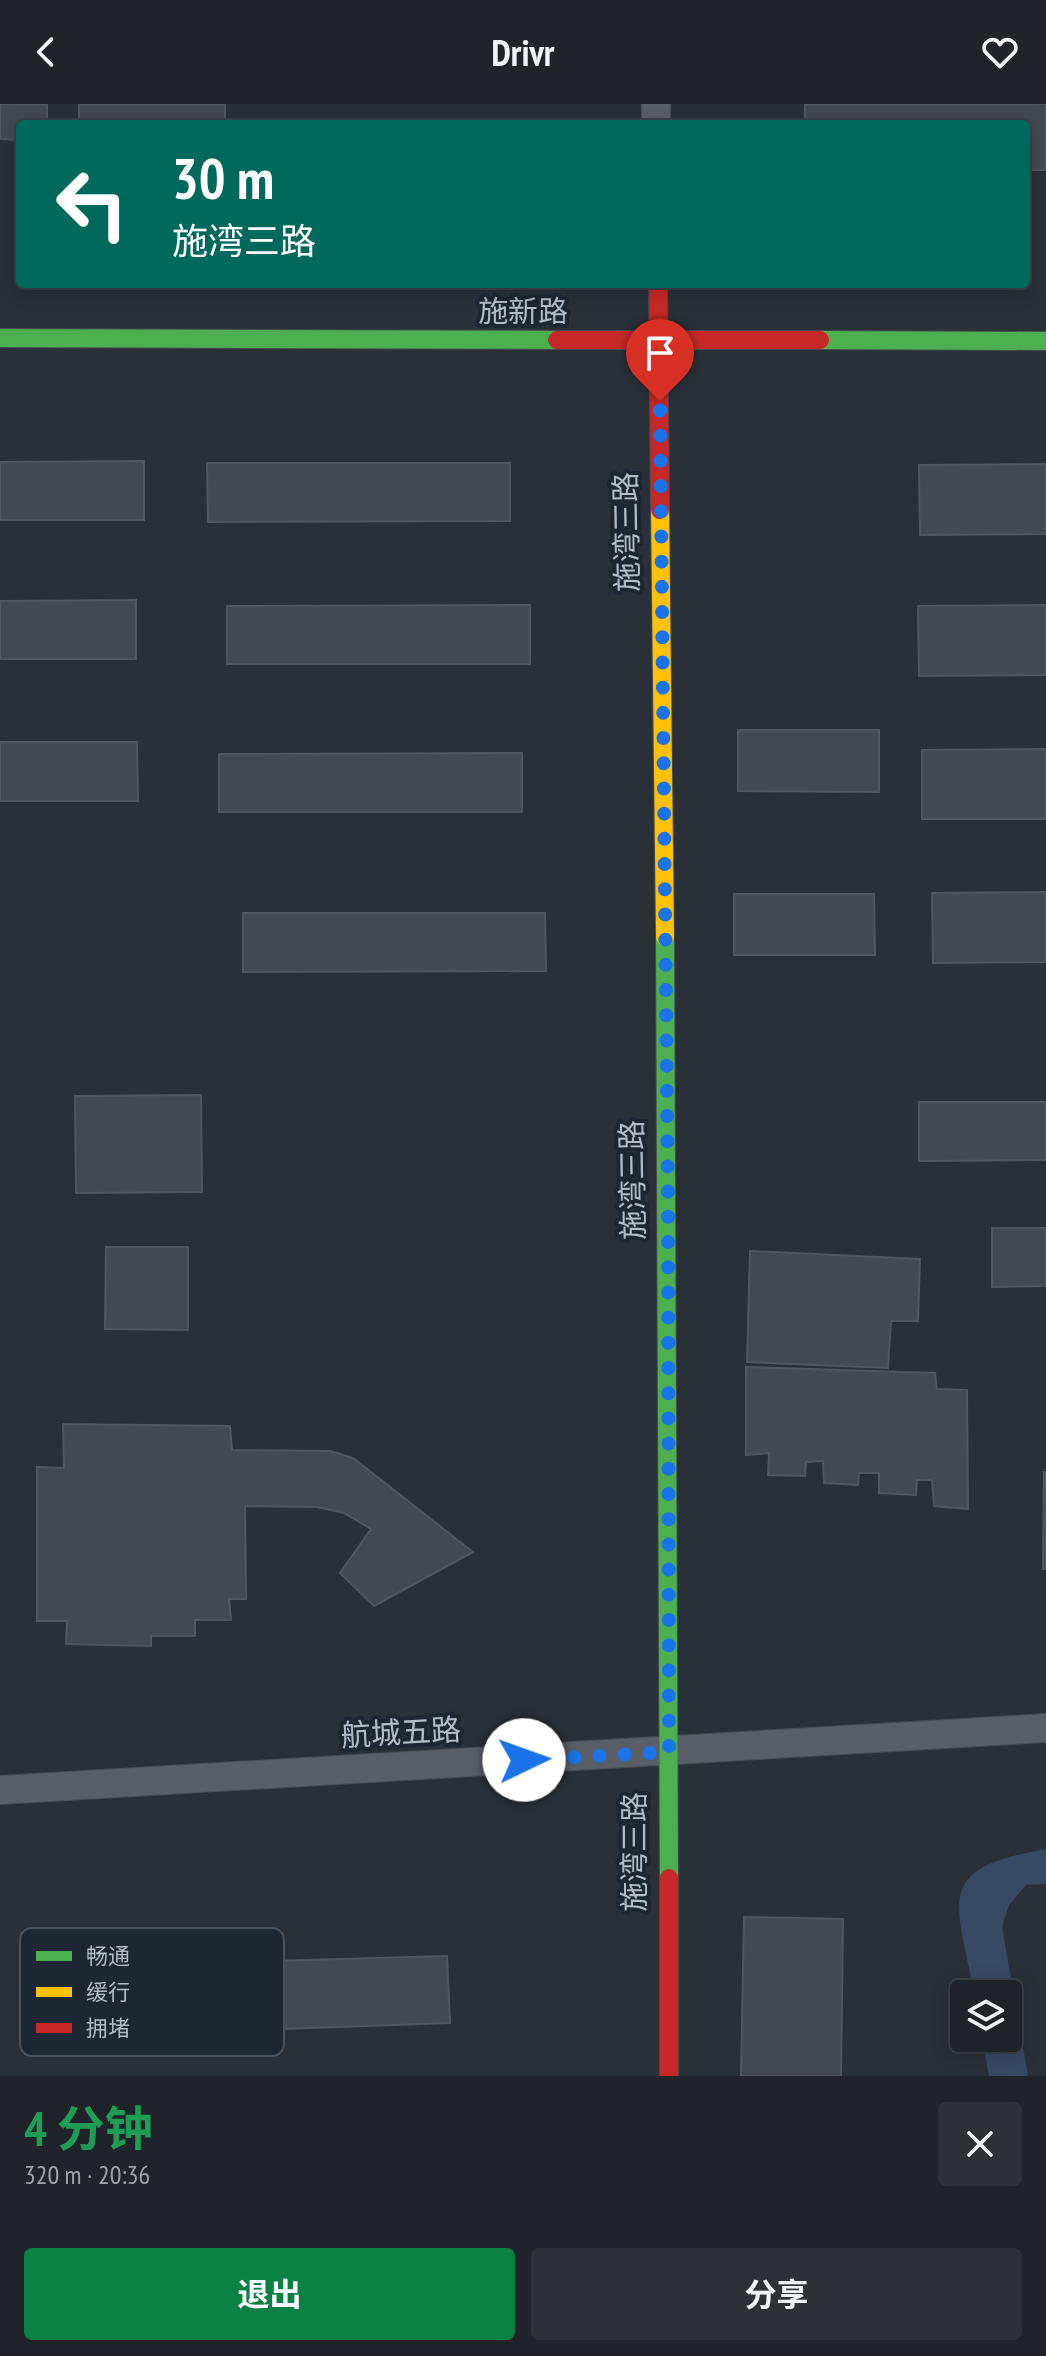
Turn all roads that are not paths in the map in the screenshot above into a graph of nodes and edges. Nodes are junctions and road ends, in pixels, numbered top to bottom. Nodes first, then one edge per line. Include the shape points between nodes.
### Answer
1 (658, 288) edge
2 (0, 338) edge
3 (659, 341) junction
4 (1046, 341) edge
5 (1046, 1728) edge
6 (669, 1752) junction
7 (0, 1790) edge
8 (669, 2076) edge

1 - 3 street, 施湾三路
2 - 3 street, 施新路
3 - 4 street, 施新路
3 - 6 street, 施湾三路
5 - 6 street, 航城五路
6 - 7 street, 航城五路
6 - 8 street, 施湾三路

